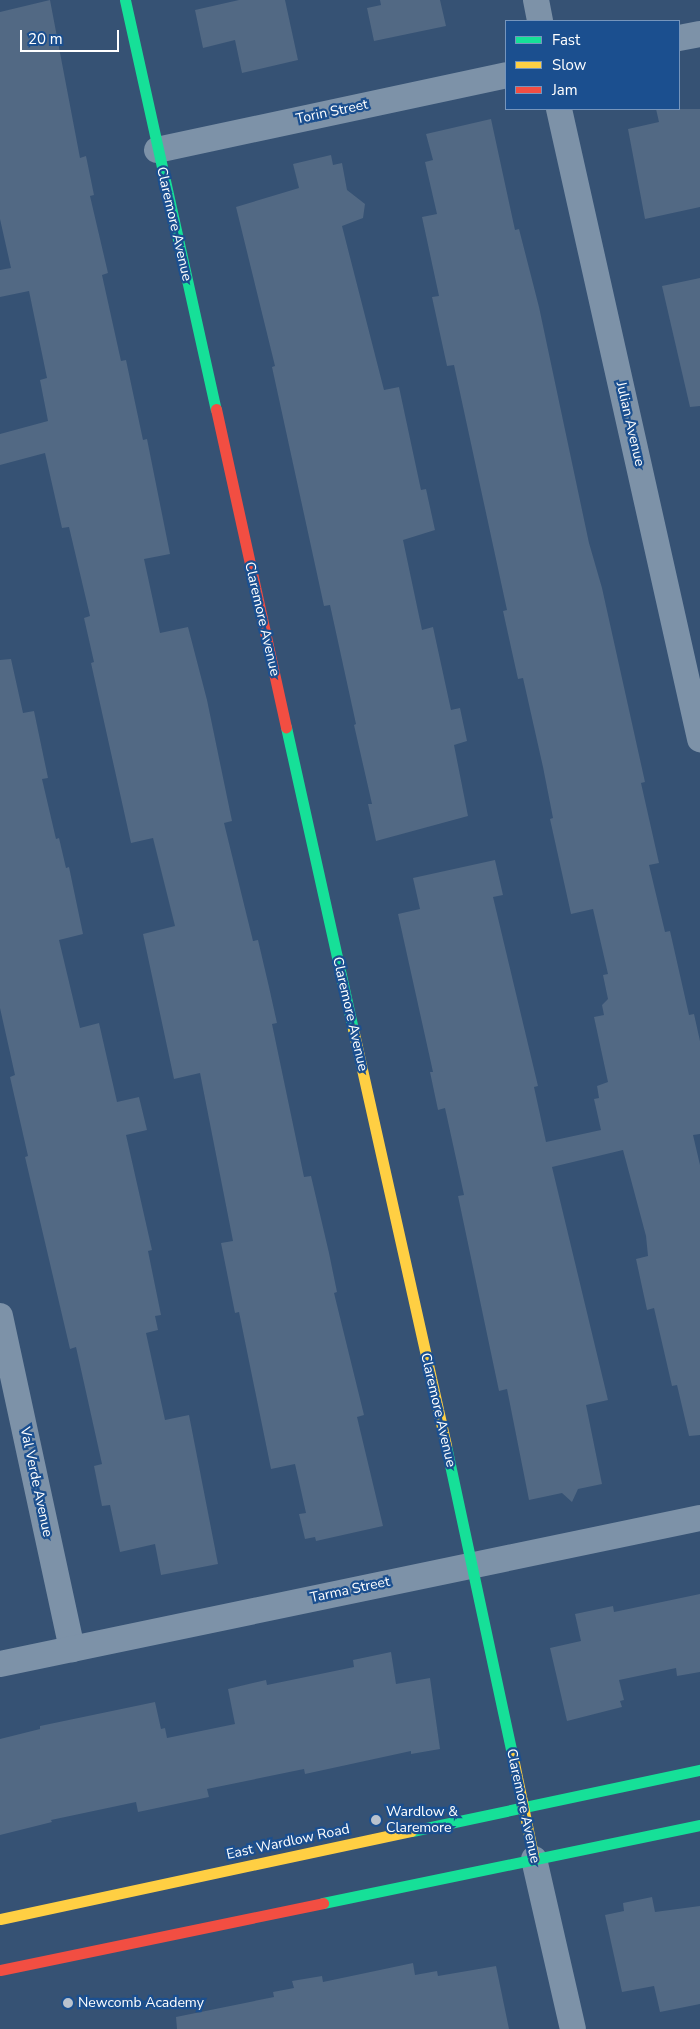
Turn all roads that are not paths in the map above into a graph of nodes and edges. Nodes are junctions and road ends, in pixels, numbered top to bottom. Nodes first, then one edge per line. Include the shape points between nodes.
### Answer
1 (125, 0) edge
2 (536, 0) edge
3 (540, 20) edge
4 (700, 34) edge
5 (680, 38) edge
6 (505, 75) edge
7 (559, 110) edge
8 (157, 150) junction
9 (700, 739) edge
10 (0, 1316) edge
11 (700, 1518) edge
12 (472, 1564) junction
13 (72, 1649) junction
14 (0, 1664) edge
15 (700, 1770) edge
16 (523, 1807) junction
17 (700, 1825) edge
18 (534, 1859) junction
19 (0, 1919) edge
20 (0, 1970) edge
21 (573, 2029) edge

1 - 8 street, Claremore Avenue
2 - 3 street
4 - 5 street
6 - 8 street, Torin Street
7 - 9 street, Julian Avenue
8 - 12 street, Claremore Avenue
10 - 13 street, Val Verde Avenue
11 - 12 street, Tarma Street
12 - 13 street, Tarma Street
12 - 16 street, Claremore Avenue
13 - 14 street, Tarma Street
15 - 16 street, East Wardlow Road
16 - 18 street, Claremore Avenue
16 - 19 street, East Wardlow Road
17 - 18 street
18 - 20 street
18 - 21 street, Claremore Avenue

